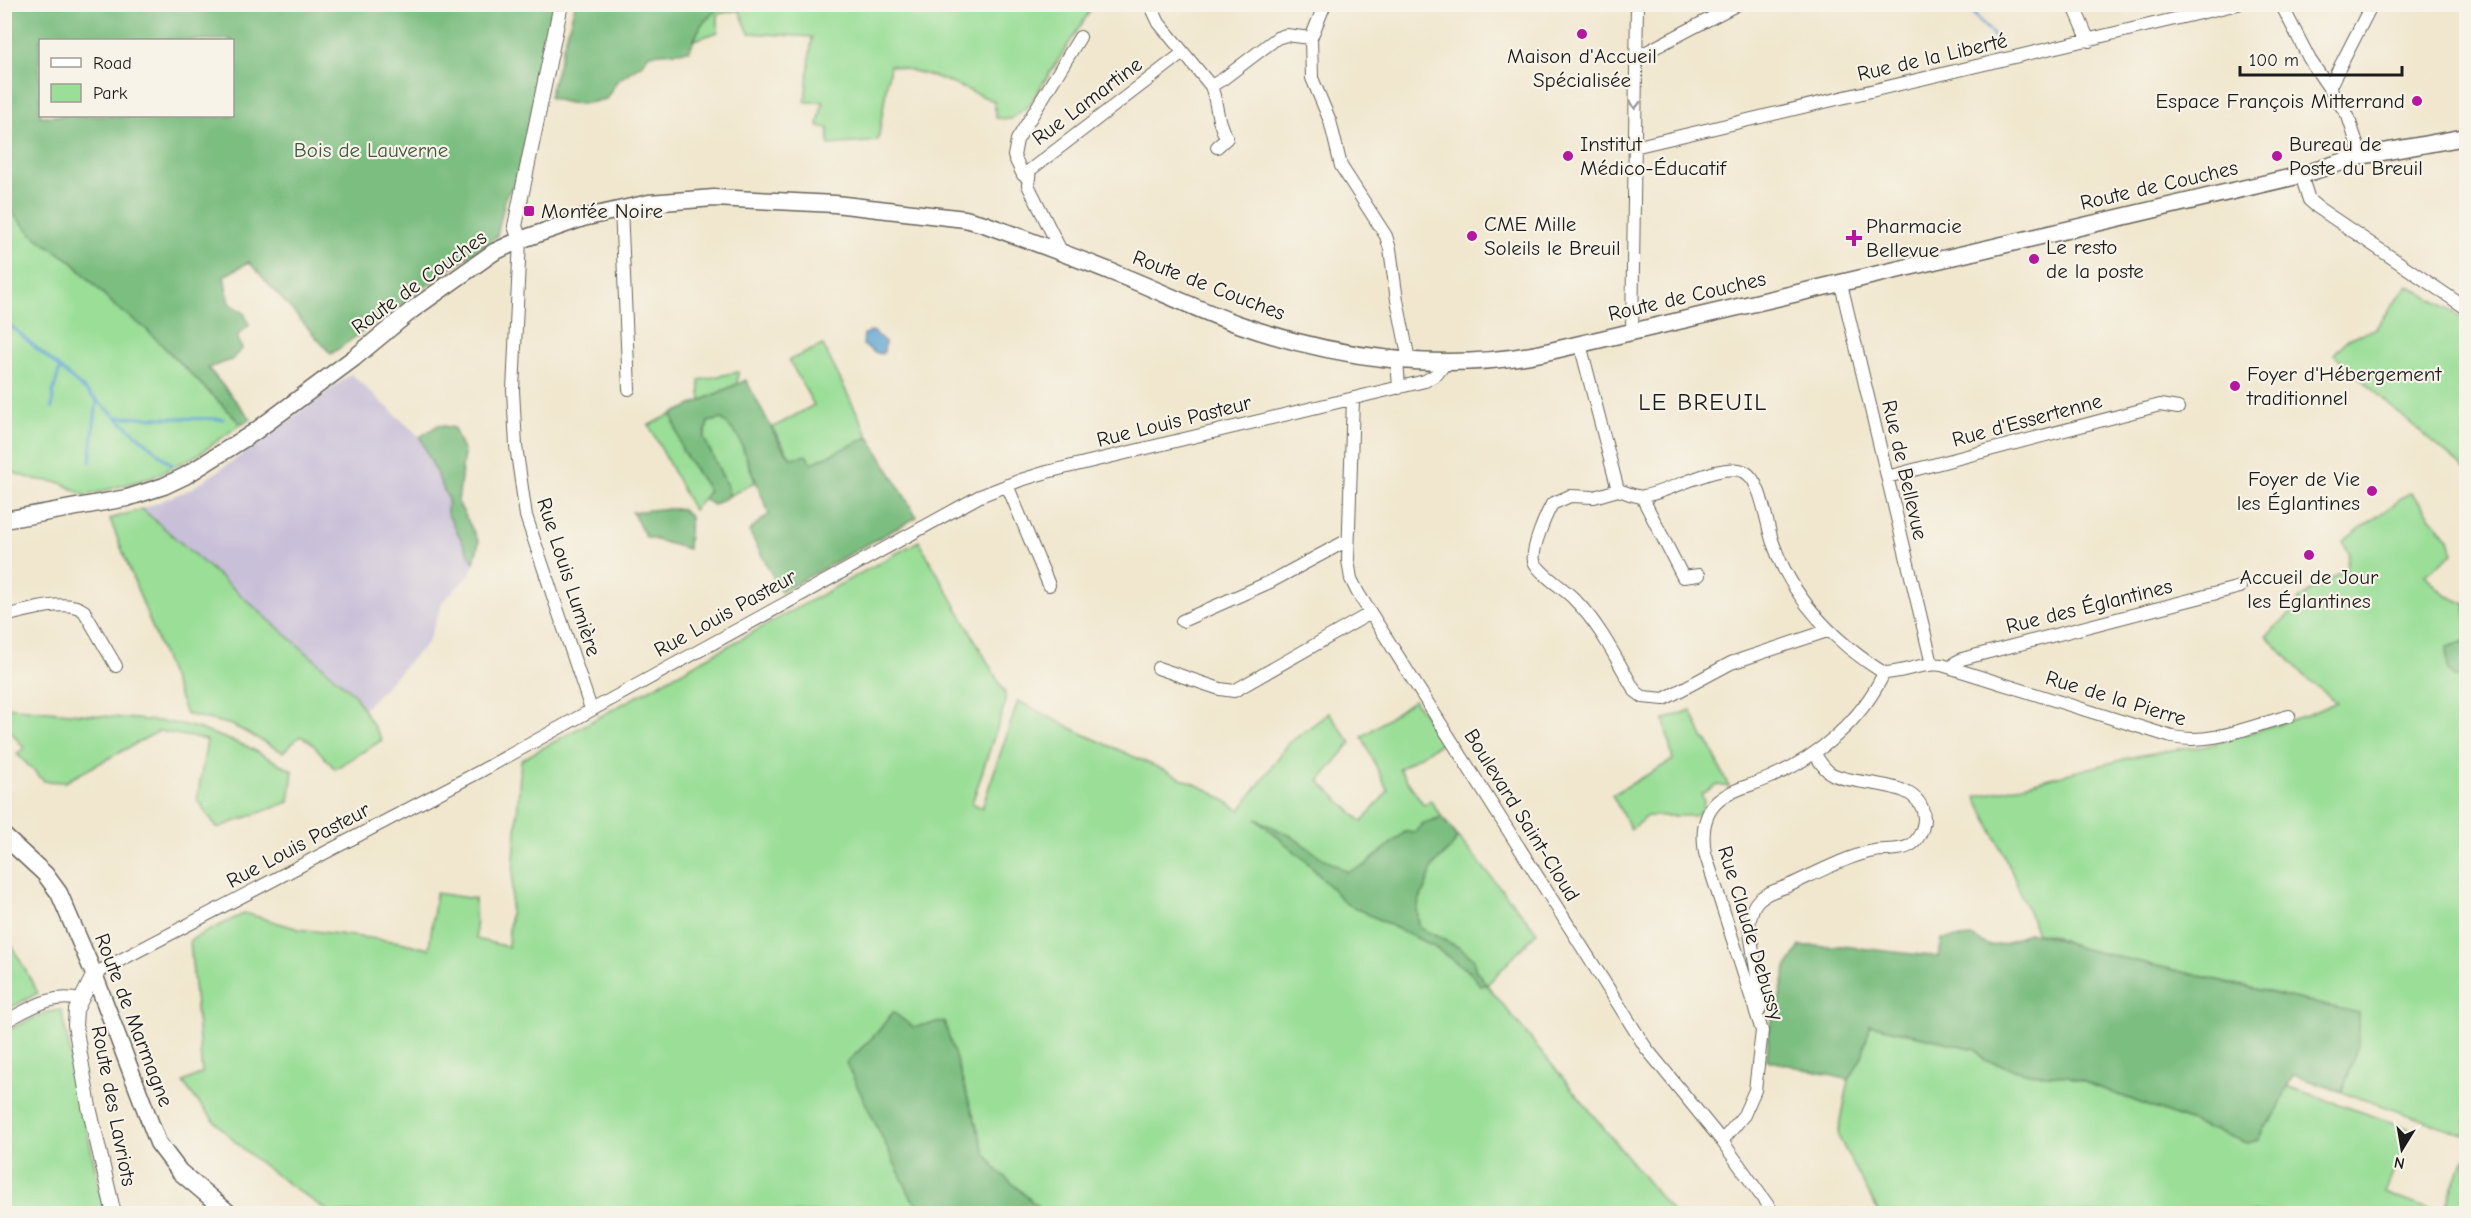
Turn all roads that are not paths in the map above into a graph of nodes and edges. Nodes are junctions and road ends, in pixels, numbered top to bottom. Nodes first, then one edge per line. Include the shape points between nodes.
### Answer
1 (561, 4) edge
2 (1150, 4) edge
3 (1325, 4) edge
4 (1637, 4) edge
5 (1738, 4) edge
6 (2073, 4) edge
7 (2238, 4) edge
8 (2281, 4) edge
9 (2372, 4) edge
10 (1080, 37) dead end
11 (1311, 38) junction
12 (2090, 41) junction
13 (1184, 52) junction
14 (1635, 58) junction
15 (1211, 86) junction
16 (2329, 88) junction
17 (2466, 137) edge
18 (1217, 147) dead end
19 (1634, 147) junction
20 (2361, 156) junction
21 (2301, 175) junction
22 (1028, 177) junction
23 (621, 208) junction
24 (520, 240) junction
25 (1062, 253) junction
26 (1841, 284) junction
27 (2466, 308) edge
28 (1632, 332) junction
29 (1580, 344) junction
30 (1403, 359) junction
31 (1429, 361) junction
32 (1447, 362) junction
33 (1413, 384) junction
34 (629, 388) dead end
35 (1399, 388) junction
36 (1353, 398) junction
37 (2178, 408) dead end
38 (1887, 477) junction
39 (1007, 485) junction
40 (1618, 490) junction
41 (1642, 497) junction
42 (4, 520) edge
43 (1348, 540) junction
44 (1699, 575) dead end
45 (1049, 585) dead end
46 (2240, 587) dead end
47 (1369, 614) junction
48 (4, 616) edge
49 (1182, 621) dead end
50 (1827, 631) junction
51 (1932, 664) junction
52 (116, 666) dead end
53 (1158, 668) dead end
54 (1952, 668) junction
55 (1884, 673) junction
56 (591, 709) junction
57 (2289, 716) dead end
58 (1814, 753) junction
59 (4, 836) edge
60 (94, 974) junction
61 (80, 1000) junction
62 (1756, 1012) junction
63 (4, 1022) edge
64 (1722, 1141) junction
65 (114, 1214) edge
66 (230, 1214) edge
67 (1774, 1214) edge

1 - 24 street via 515,226
2 - 13 street via 1159,22
3 - 11 street
4 - 14 street
5 - 14 street
6 - 12 street
7 - 12 street, Rue de la Liberté
8 - 16 street
9 - 16 street
10 - 22 street via 1017,141 1014,156 1023,176
11 - 15 street via 1277,38
11 - 30 street via 1312,78 1330,121 1341,166 1380,224 1390,249
12 - 19 street, Rue de la Liberté
13 - 15 street
13 - 22 street, Rue Lamartine via 1034,165
14 -> 19 street
15 - 18 street via 1219,126 1227,138
16 - 20 street via 2348,116
17 - 20 main road, Route de Couches
19 - 28 street
20 - 21 main road, Route de Couches
21 - 26 main road, Route de Couches
21 - 27 street via 2309,200 2317,207
22 - 25 street, Rue Lamartine via 1033,196
23 - 24 main road, Route de Couches
23 - 25 main road, Route de Couches via 714,198 835,204 984,224
23 - 34 street
24 - 42 main road, Route de Couches via 468,270 262,426 185,476 127,498
24 - 56 street, Rue Louis Lumière via 513,390 522,495
25 - 30 main road, Route de Couches via 1257,330 1345,353
26 - 28 main road, Route de Couches
26 - 38 street, Rue de Bellevue
28 - 29 main road, Route de Couches
29 - 32 main road, Route de Couches via 1508,360
29 - 40 street
30 - 31 main road, Route de Couches
30 - 35 street
31 - 32 main road, Route de Couches
31 - 33 street
32 - 33 street, Rue Louis Pasteur via 1437,374
33 - 35 street, Rue Louis Pasteur
35 - 36 street, Rue Louis Pasteur
36 - 39 street, Rue Louis Pasteur
36 - 43 street, Boulevard Saint-Cloud
37 - 38 street, Rue d'Essertenne via 2160,405
38 - 51 street, Rue de Bellevue
39 - 45 street
39 - 56 street, Rue Louis Pasteur via 954,510
40 - 41 street
40 - 50 street via 1594,497 1570,496 1552,504 1534,560 1591,617 1635,691 1643,697 1664,699 1731,663
41 - 44 street via 1683,577
41 - 50 street via 1717,471 1746,472 1758,488 1783,567
43 - 47 street, Boulevard Saint-Cloud via 1351,579
43 - 49 street via 1270,582
46 - 54 street, Rue des Églantines via 1962,659
47 - 53 street via 1234,691
47 - 64 street, Boulevard Saint-Cloud via 1646,1048
48 - 52 street via 77,606 84,611
50 - 55 street
51 - 54 street, Rue de la Pierre
51 - 55 street
54 - 57 street, Rue de la Pierre via 2190,740 2218,737
55 - 58 street, Rue Claude Debussy via 1847,726
56 - 60 street, Rue Louis Pasteur
58 - 62 street, Rue Claude Debussy via 1779,774 1726,795 1707,814 1703,830 1705,853
58 - 62 street via 1829,773 1911,794 1923,812 1922,833 1905,849 1867,852 1761,898 1749,927 1761,1000
59 - 60 main road, Route de Marmagne via 45,874 59,893
60 - 61 street, Route des Lavriots
60 - 66 main road, Route de Marmagne via 158,1143 180,1172
61 - 63 street via 64,996 45,1001
61 - 65 street, Route des Lavriots via 75,1025 78,1045
62 - 64 street, Rue Claude Debussy via 1762,1030 1755,1090 1744,1115
64 - 67 street, Boulevard Saint-Cloud

